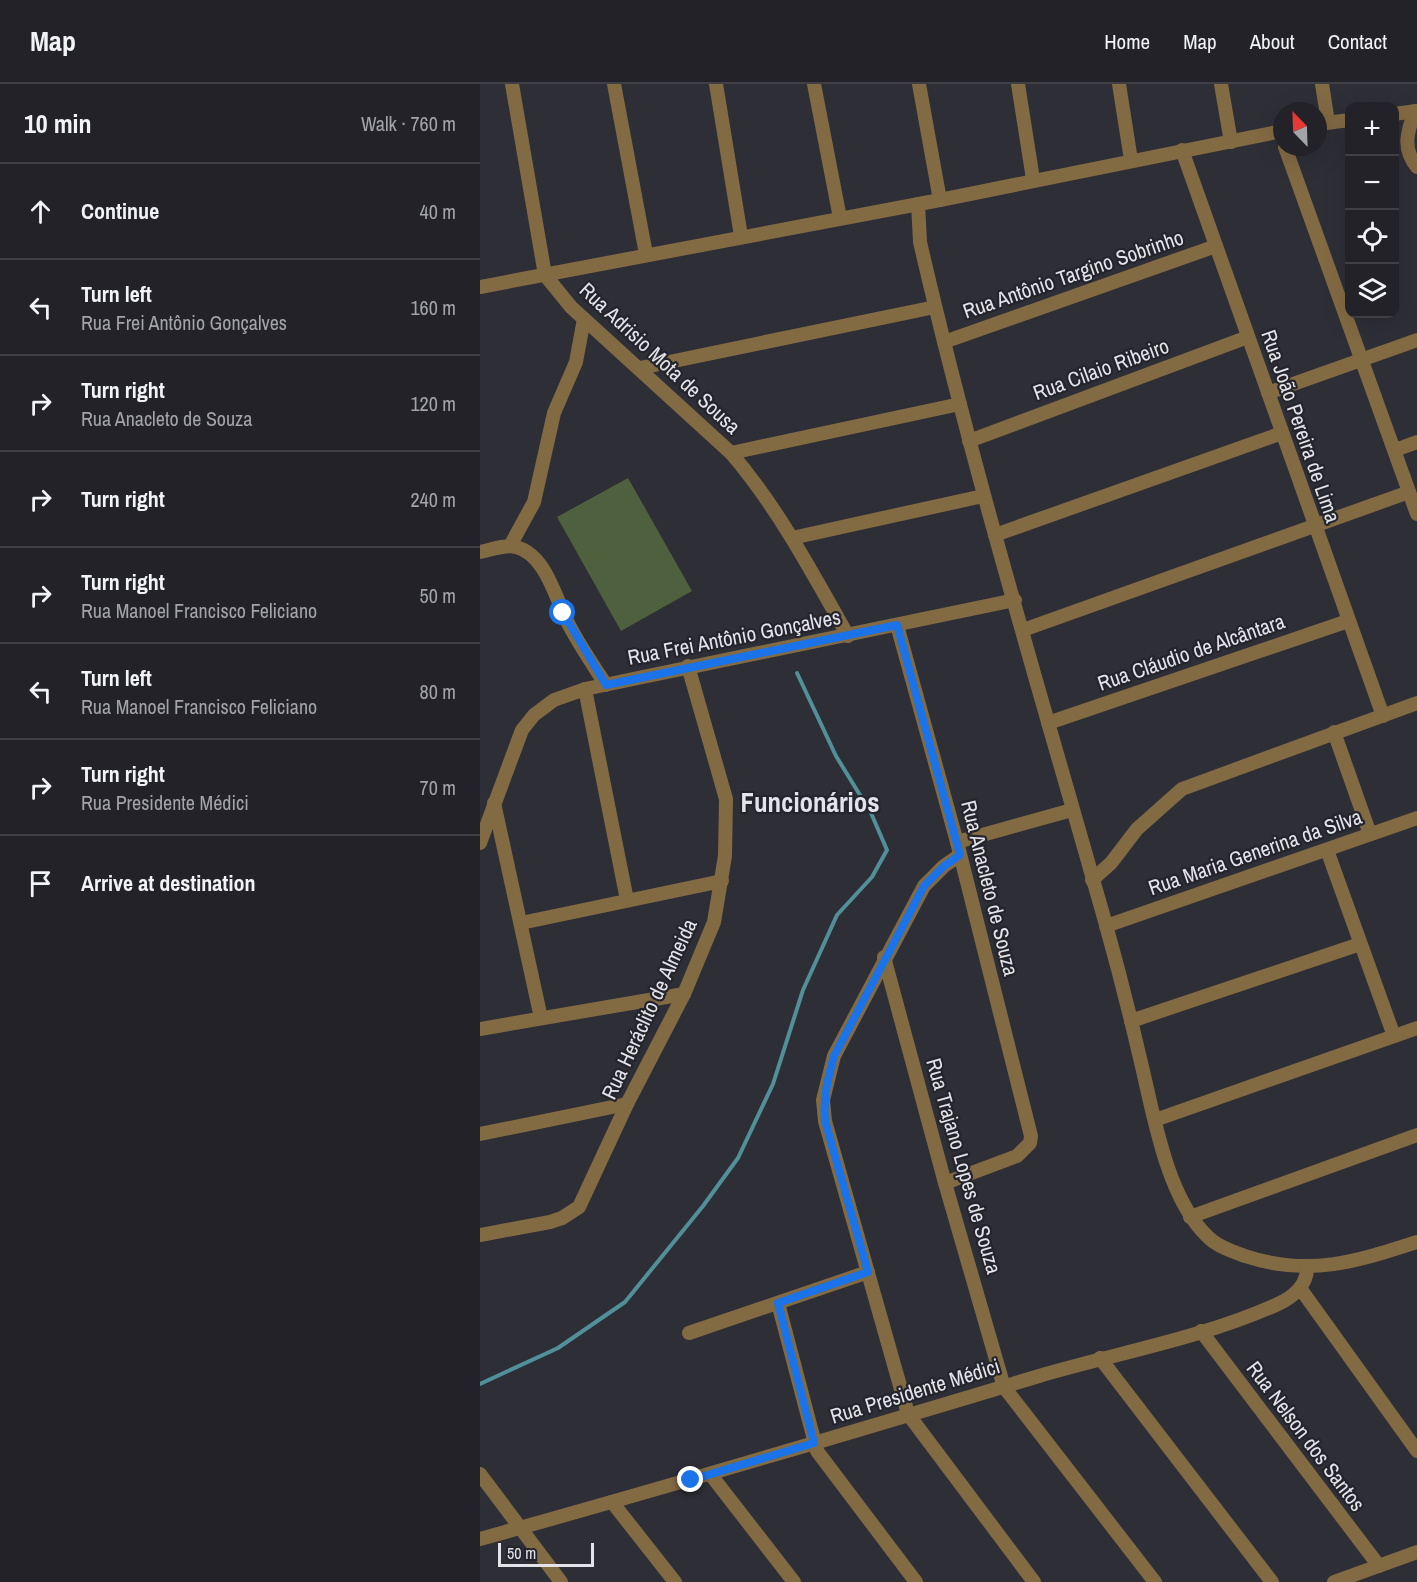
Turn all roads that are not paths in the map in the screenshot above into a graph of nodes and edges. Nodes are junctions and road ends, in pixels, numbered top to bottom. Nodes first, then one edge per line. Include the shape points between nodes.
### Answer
1 (512, 84) edge
2 (614, 84) edge
3 (716, 84) edge
4 (814, 84) edge
5 (919, 84) edge
6 (1018, 84) edge
7 (1119, 84) edge
8 (1221, 84) edge
9 (1322, 84) edge
10 (1322, 102) edge
11 (1416, 111) edge
12 (1399, 113) edge
13 (1345, 121) edge
14 (1327, 123) edge
15 (1327, 124) edge
16 (1345, 128) edge
17 (1273, 135) edge
18 (1231, 142) junction
19 (1182, 150) junction
20 (1399, 153) edge
21 (1288, 156) edge
22 (1131, 160) junction
23 (1414, 163) edge
24 (1033, 179) junction
25 (940, 200) junction
26 (918, 204) junction
27 (840, 218) junction
28 (741, 236) junction
29 (1216, 246) junction
30 (646, 254) junction
31 (545, 275) junction
32 (480, 287) edge
33 (935, 307) junction
34 (584, 319) junction
35 (1248, 338) junction
36 (1417, 340) edge
37 (944, 342) junction
38 (1363, 359) junction
39 (640, 368) junction
40 (1268, 393) junction
41 (960, 404) junction
42 (1282, 434) junction
43 (969, 441) junction
44 (1417, 442) edge
45 (1395, 450) junction
46 (731, 453) junction
47 (1409, 492) junction
48 (983, 496) junction
49 (1417, 514) edge
50 (1315, 527) junction
51 (995, 535) junction
52 (792, 538) junction
53 (510, 546) junction
54 (480, 552) edge
55 (1015, 600) junction
56 (1348, 621) junction
57 (897, 625) junction
58 (1023, 630) junction
59 (848, 636) junction
60 (688, 666) junction
61 (606, 685) junction
62 (585, 689) junction
63 (1417, 703) edge
64 (1383, 716) junction
65 (1048, 723) junction
66 (1334, 732) junction
67 (494, 802) junction
68 (1072, 810) junction
69 (1417, 818) edge
70 (1370, 834) junction
71 (482, 837) edge
72 (959, 849) junction
73 (1327, 850) junction
74 (1092, 880) junction
75 (722, 881) junction
76 (627, 900) junction
77 (521, 923) junction
78 (1106, 926) junction
79 (1360, 944) junction
80 (884, 957) junction
81 (684, 994) junction
82 (541, 1018) junction
83 (1131, 1021) junction
84 (1417, 1028) edge
85 (480, 1029) edge
86 (1394, 1036) junction
87 (627, 1104) junction
88 (1155, 1120) junction
89 (480, 1134) edge
90 (1417, 1135) edge
91 (945, 1182) junction
92 (1190, 1217) junction
93 (480, 1235) edge
94 (1417, 1242) edge
95 (1307, 1268) junction
96 (868, 1272) junction
97 (1300, 1288) junction
98 (778, 1303) junction
99 (1201, 1331) junction
100 (689, 1333) dead end
101 (1100, 1358) junction
102 (1005, 1387) junction
103 (908, 1414) junction
104 (1411, 1431) edge
105 (814, 1443) junction
106 (1417, 1451) edge
107 (480, 1474) edge
108 (711, 1475) junction
109 (612, 1502) junction
110 (521, 1527) junction
111 (480, 1539) edge
112 (1417, 1552) edge
113 (1378, 1566) junction
114 (1354, 1579) edge
115 (561, 1582) edge
116 (675, 1582) edge
117 (794, 1582) edge
118 (916, 1582) edge
119 (1034, 1582) edge
120 (1155, 1582) edge
121 (1272, 1582) edge
122 (1334, 1582) edge

1 - 31 street
2 - 30 street
3 - 28 street
4 - 27 street
5 - 25 street
6 - 24 street
7 - 22 street
8 - 18 street
9 - 10 street
11 - 12 street
11 - 23 street via 1407,134 1407,153
13 - 14 street
15 - 16 street
17 - 18 street
18 - 19 street
19 - 22 street
19 - 29 street, Rua João Pereira de Lima
20 - 23 street
21 - 38 street
22 - 24 street
24 - 25 street
25 - 26 street
26 - 27 street
26 - 33 street via 920,242
27 - 28 street
28 - 30 street
29 - 35 street, Rua João Pereira de Lima
29 - 37 street, Rua Antônio Targino Sobrinho
30 - 31 street
31 - 32 street
31 - 34 street, Rua Adrisio Mota de Sousa
33 - 37 street
33 - 39 street
34 - 39 street, Rua Adrisio Mota de Sousa
34 - 53 street via 576,362 554,413 534,502
35 - 40 street, Rua João Pereira de Lima
35 - 43 street, Rua Cilaio Ribeiro
36 - 38 street
37 - 41 street
38 - 40 street
38 - 45 street
39 - 46 street, Rua Adrisio Mota de Sousa
40 - 42 street, Rua João Pereira de Lima
41 - 43 street
41 - 46 street
42 - 50 street, Rua João Pereira de Lima
42 - 51 street
43 - 48 street
44 - 45 street
45 - 47 street
46 - 52 street, Rua Adrisio Mota de Sousa
47 - 49 street
47 - 50 street
48 - 51 street
48 - 52 street
50 - 56 street, Rua João Pereira de Lima
50 - 58 street
51 - 55 street
52 - 59 street, Rua Adrisio Mota de Sousa
53 - 54 street
53 - 61 street via 526,551 545,573 568,624
55 - 57 street, Rua Frei Antônio Gonçalves
55 - 58 street
56 - 64 street, Rua João Pereira de Lima
56 - 65 street, Rua Cláudio de Alcântara
57 - 59 street, Rua Frei Antônio Gonçalves
57 - 72 street, Rua Anacleto de Souza
58 - 65 street
59 - 60 street, Rua Frei Antônio Gonçalves
60 - 61 street, Rua Frei Antônio Gonçalves
60 - 75 street, Rua Heráclito de Almeida via 726,799
61 - 62 street, Rua Frei Antônio Gonçalves
62 - 67 street, Rua Frei Antônio Gonçalves via 554,700 522,729
62 - 76 street
63 - 64 street
64 - 66 street
65 - 68 street
66 - 70 street
66 - 74 street via 1182,789 1137,829
67 - 71 street, Rua Frei Antônio Gonçalves
67 - 77 street
68 - 72 street
68 - 74 street
69 - 70 street, Rua Maria Generina da Silva
70 - 73 street, Rua Maria Generina da Silva
72 - 80 street via 924,886
72 - 91 street, Rua Anacleto de Souza via 1030,1129 1030,1143 1017,1156
73 - 78 street, Rua Maria Generina da Silva
73 - 79 street
74 - 78 street
75 - 76 street
75 - 81 street, Rua Heráclito de Almeida via 714,922
76 - 77 street
77 - 82 street
78 - 83 street
79 - 83 street
79 - 86 street
80 - 91 street, Rua Trajano Lopes de Souza
80 - 96 street via 834,1056 823,1100 825,1121
81 - 82 street
81 - 87 street, Rua Heráclito de Almeida
82 - 85 street
83 - 88 street
84 - 86 street
86 - 88 street
87 - 89 street
87 - 93 street, Rua Heráclito de Almeida via 579,1207 562,1218
88 - 92 street via 1177,1191
90 - 92 street
91 - 102 street, Rua Trajano Lopes de Souza
92 - 95 street via 1209,1238 1228,1250 1260,1261
94 - 95 street via 1340,1265
95 - 97 street
96 - 98 street
96 - 103 street
97 - 99 street, Rua Presidente Médici via 1278,1304
97 - 104 street
98 - 100 street
98 - 105 street
99 - 101 street, Rua Presidente Médici
99 - 113 street, Rua Nelson dos Santos
101 - 102 street, Rua Presidente Médici
101 - 121 street
102 - 103 street, Rua Presidente Médici
102 - 120 street
103 - 105 street, Rua Presidente Médici
103 - 119 street
104 - 106 street
105 - 108 street, Rua Presidente Médici
105 - 118 street
107 - 110 street
108 - 109 street, Rua Presidente Médici
108 - 117 street
109 - 110 street, Rua Presidente Médici
109 - 116 street
110 - 111 street, Rua Presidente Médici
110 - 115 street
112 - 113 street
113 - 114 street
114 - 122 street

